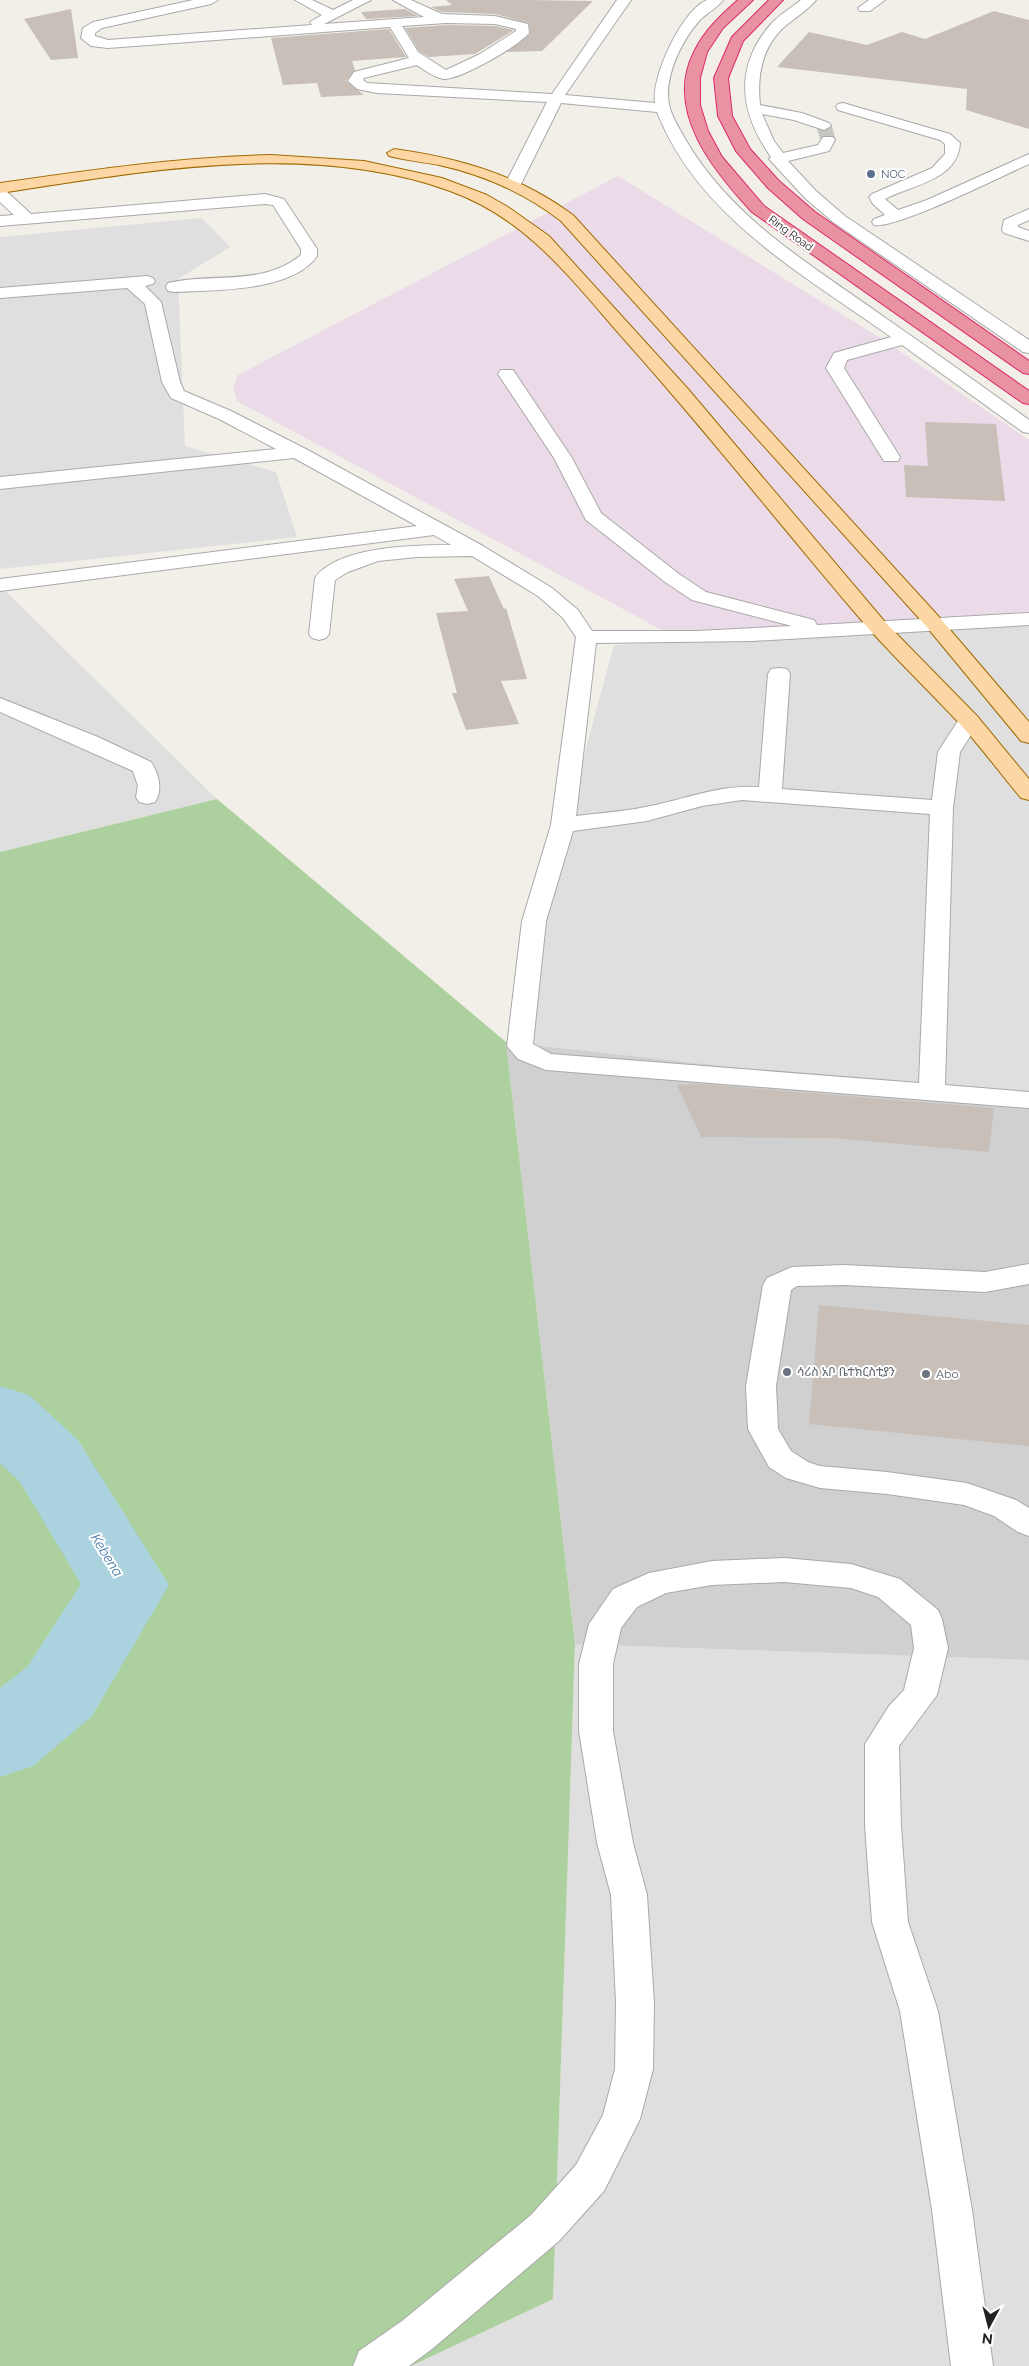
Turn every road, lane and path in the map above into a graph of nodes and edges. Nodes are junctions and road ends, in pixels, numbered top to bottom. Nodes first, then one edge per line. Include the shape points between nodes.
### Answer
1 (212, 0) edge
2 (302, 0) edge
3 (364, 0) edge
4 (400, 0) edge
5 (624, 0) edge
6 (715, 0) edge
7 (746, 0) edge
8 (776, 0) edge
9 (809, 0) edge
10 (878, 0) edge
11 (865, 8) dead end
12 (333, 15) junction
13 (445, 19) junction
14 (394, 23) junction
15 (300, 30) junction
16 (418, 60) junction
17 (445, 75) junction
18 (445, 93) junction
19 (556, 98) junction
20 (843, 107) dead end
21 (662, 108) junction
22 (752, 108) junction
23 (252, 144) dead end
24 (329, 147) dead end
25 (380, 151) dead end
26 (146, 152) dead end
27 (1029, 158) edge
28 (777, 159) junction
29 (0, 173) edge
30 (513, 184) junction
31 (0, 188) edge
32 (0, 193) edge
33 (1029, 214) edge
34 (896, 216) junction
35 (27, 219) junction
36 (0, 221) edge
37 (858, 231) junction
38 (1029, 236) edge
39 (130, 282) junction
40 (174, 287) junction
41 (0, 293) edge
42 (153, 302) junction
43 (904, 339) junction
44 (1029, 348) edge
45 (1029, 369) edge
46 (507, 374) dead end
47 (1029, 399) edge
48 (1029, 428) edge
49 (297, 452) junction
50 (891, 457) dead end
51 (0, 483) edge
52 (437, 529) junction
53 (476, 550) junction
54 (0, 585) edge
55 (1029, 619) edge
56 (933, 622) junction
57 (878, 626) junction
58 (828, 629) junction
59 (320, 634) dead end
60 (586, 637) junction
61 (779, 674) dead end
62 (0, 704) edge
63 (969, 721) junction
64 (1029, 736) edge
65 (1029, 793) edge
66 (770, 795) junction
67 (147, 797) dead end
68 (942, 808) junction
69 (563, 825) junction
70 (932, 1092) junction
71 (1029, 1100) edge
72 (1029, 1274) edge
73 (1029, 1524) edge
74 (374, 2366) edge
75 (972, 2366) edge

1 - 15 street via 98,24 88,31 88,38 108,44
2 - 12 street
3 - 12 street
4 - 13 street
5 - 19 street
6 - 21 street via 700,12 675,46 662,82
7 - 47 highway, Ring Road via 732,10 703,46 693,72 691,99 696,121 711,153 736,187 758,209
8 - 45 highway, Ring Road via 743,31 722,73 721,99 736,143 793,205
9 - 22 street via 766,36 753,64 749,96
10 - 11 street
12 - 15 street
13 - 14 street
13 - 17 street via 498,14 523,27 522,33 490,56
14 - 15 street
14 - 16 street
16 - 17 street
16 - 18 street via 359,75 355,81 377,89
17 - 18 street
18 - 19 street
19 - 21 street
19 - 30 street
20 - 34 street via 945,137 954,143 955,150 948,162 934,173 877,197
21 - 43 street via 679,143 718,199 807,270
22 - 28 street
22 - 28 street via 797,116 826,133 824,148
23 - 24 main road
25 - 30 main road via 440,161
26 - 29 main road
27 - 34 street
28 - 37 street via 816,201
30 - 56 main road via 537,196 567,218
31 - 57 main road via 157,165 266,159 341,163 415,175 492,202 543,239 682,393
32 - 35 street
33 - 38 street via 1010,223 1010,230
34 - 37 street
35 - 36 street
35 - 40 street via 265,200 279,202 309,249 309,256 303,263 274,276
37 - 44 street
39 - 40 street via 168,283
39 - 41 street
39 - 42 street
40 - 42 street
42 - 49 street via 171,382 177,394
43 - 48 street
43 - 50 street via 840,356 835,368
46 - 58 street via 563,458 593,516 699,596
49 - 51 street
49 - 52 street
52 - 53 street
52 - 54 street
53 - 59 street via 393,554 359,559 337,568 326,578
53 - 60 street via 545,592 571,614
55 - 56 street
56 - 57 street
56 - 64 main road
57 - 58 street
57 - 63 main road
58 - 60 street via 647,639
60 - 69 street
61 - 66 street
62 - 67 street via 107,748 142,767 150,786
63 - 65 main road
63 - 68 street via 949,752
66 - 68 street
66 - 69 street via 742,793 647,814
68 - 70 street
69 - 70 street via 534,922 520,1046 527,1053 546,1062
70 - 71 street
72 - 73 street via 984,1282 844,1275 783,1280 777,1285 761,1386 763,1429 780,1458 797,1470 820,1478 967,1494 1005,1508
74 - 75 street via 418,2335 545,2228 590,2178 621,2119 634,2069 635,2003 630,1895 615,1843 596,1731 596,1664 605,1624 625,1598 660,1582 712,1573 784,1570 851,1576 889,1588 926,1619 931,1648 920,1695 882,1744 883,1826 890,1922 919,2011 952,2210

